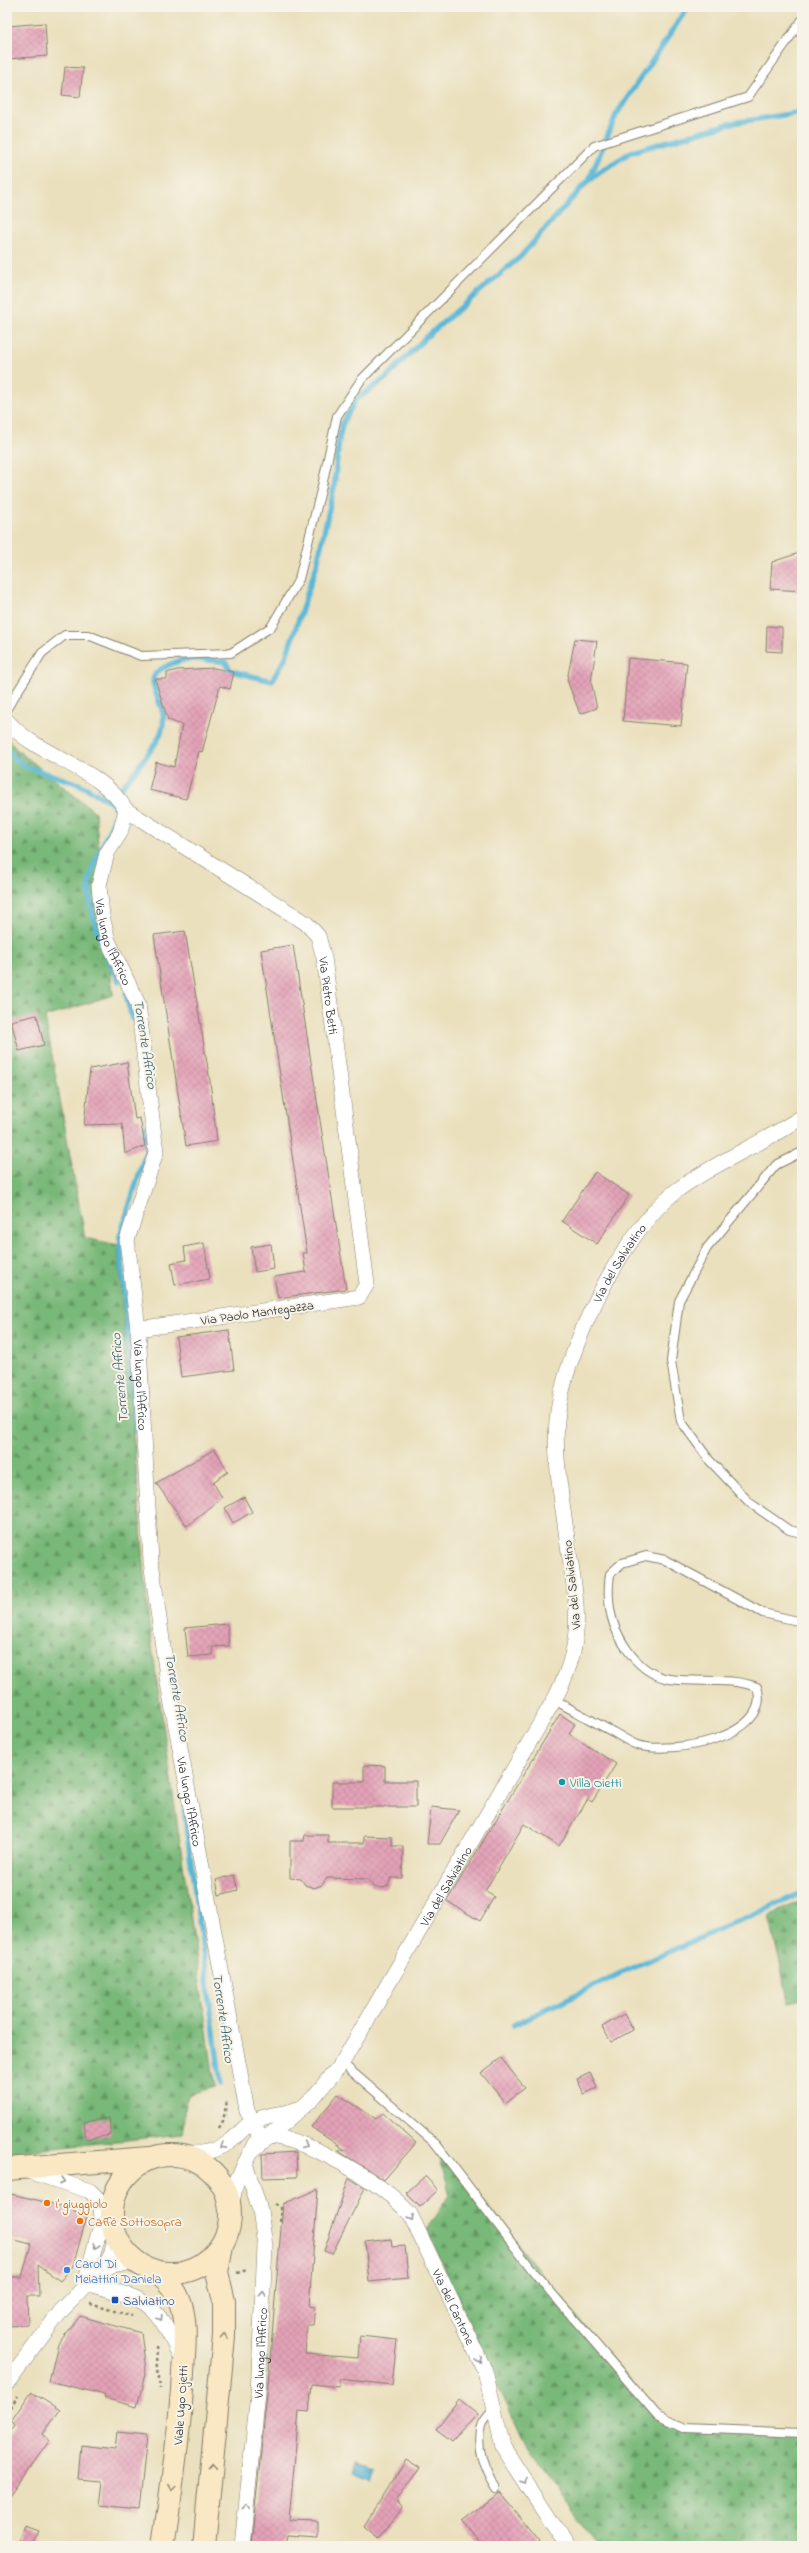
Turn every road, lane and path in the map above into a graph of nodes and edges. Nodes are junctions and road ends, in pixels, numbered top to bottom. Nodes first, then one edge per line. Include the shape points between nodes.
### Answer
1 (802, 20) edge
2 (7, 708) edge
3 (7, 721) edge
4 (126, 810) junction
5 (802, 1117) edge
6 (802, 1152) edge
7 (367, 1284) joint
8 (138, 1329) junction
9 (802, 1533) edge
10 (802, 1622) edge
11 (554, 1700) junction
12 (342, 2063) junction
13 (304, 2107) junction
14 (253, 2122) junction
15 (267, 2136) junction
16 (176, 2155) junction
17 (154, 2157) junction
18 (248, 2157) junction
19 (77, 2163) junction
20 (9, 2169) edge
21 (108, 2203) junction
22 (230, 2209) junction
23 (116, 2236) junction
24 (222, 2244) junction
25 (135, 2262) junction
26 (100, 2271) junction
27 (157, 2272) junction
28 (85, 2283) junction
29 (84, 2302) dead end
30 (133, 2317) dead end
31 (154, 2340) dead end
32 (183, 2364) junction
33 (7, 2383) edge
34 (21, 2392) dead end
35 (161, 2395) dead end
36 (494, 2408) junction
37 (7, 2412) edge
38 (802, 2433) edge
39 (496, 2489) dead end
40 (163, 2546) edge
41 (204, 2546) edge
42 (242, 2546) edge
43 (567, 2546) edge

1 - 2 lane via 748,97 594,146 361,380 336,416 299,579 270,627 230,653 141,656 88,635 65,635 42,653
3 - 4 street via 19,734 42,750 95,778 117,796
4 - 7 street, Via Pietro Betti via 306,922 318,936 324,958
4 - 8 street, Via lungo l'Affrico via 120,833 107,853 99,886 108,941 138,1004 156,1152 127,1240
5 - 11 street, Via del Salviatino via 676,1191 648,1218 620,1257 576,1347 558,1410 557,1432 558,1470 574,1586 577,1629 570,1668
6 - 9 lane via 776,1165 707,1248 679,1301 671,1361 680,1421 710,1462 750,1503 788,1530
7 - 8 street, Via Paolo Mantegazza via 359,1297
8 - 14 street, Via lungo l'Affrico via 151,1561 168,1683 247,2111
10 - 11 lane via 763,1613 665,1560 646,1556 622,1563 610,1574 609,1599 616,1629 631,1656 649,1672 669,1679 739,1681 757,1687 760,1696 754,1715 720,1739 669,1749 637,1745
11 - 12 street, Via del Salviatino
12 - 13 street, Via del Salviatino
12 - 38 lane via 436,2144 537,2276 657,2416 685,2428
13 - 14 street
13 - 15 street, Via del Salviatino
14 -> 16 street, Via lungo l'Affrico via 223,2146 192,2155
14 - 18 street, Via lungo l'Affrico via 258,2137
15 - 18 street, Via del Salviatino
15 -> 36 street, Via del Cantone via 289,2139 314,2149 395,2198 410,2214 485,2371
16 - 17 main road, Via lungo l'Affrico
16 - 22 main road, Via lungo l'Affrico via 192,2159 206,2167 218,2179 226,2193
17 - 19 main road
17 - 21 main road, Via lungo l'Affrico via 129,2172
18 - 22 street, Via lungo l'Affrico via 237,2180
42 -> 18 street, Via lungo l'Affrico via 258,2394 265,2246
19 - 20 main road
19 - 21 main road via 103,2174 112,2187
20 -> 21 street via 28,2171 90,2191
21 - 23 main road, Via lungo l'Affrico
21 -> 28 street
22 - 24 main road, Via lungo l'Affrico via 227,2233
23 - 25 main road, Via lungo l'Affrico via 127,2255
23 - 26 street via 109,2260
24 - 27 main road, Via lungo l'Affrico via 213,2257 201,2266 187,2272
41 -> 24 main road, Via lungo l'Affrico via 224,2336 224,2301 217,2272
25 - 26 street via 116,2263
25 - 27 main road, Via lungo l'Affrico
26 - 28 street
27 - 32 main road, Viale Ugo Ojetti via 174,2290 182,2310
28 -> 32 street via 136,2297 149,2304 169,2332
28 - 33 street
29 - 30 path
31 - 35 path
32 -> 40 main road, Viale Ugo Ojetti via 179,2433
34 - 37 path
36 - 39 lane via 481,2425 479,2439 480,2451
36 -> 43 street, Via del Cantone via 503,2447

